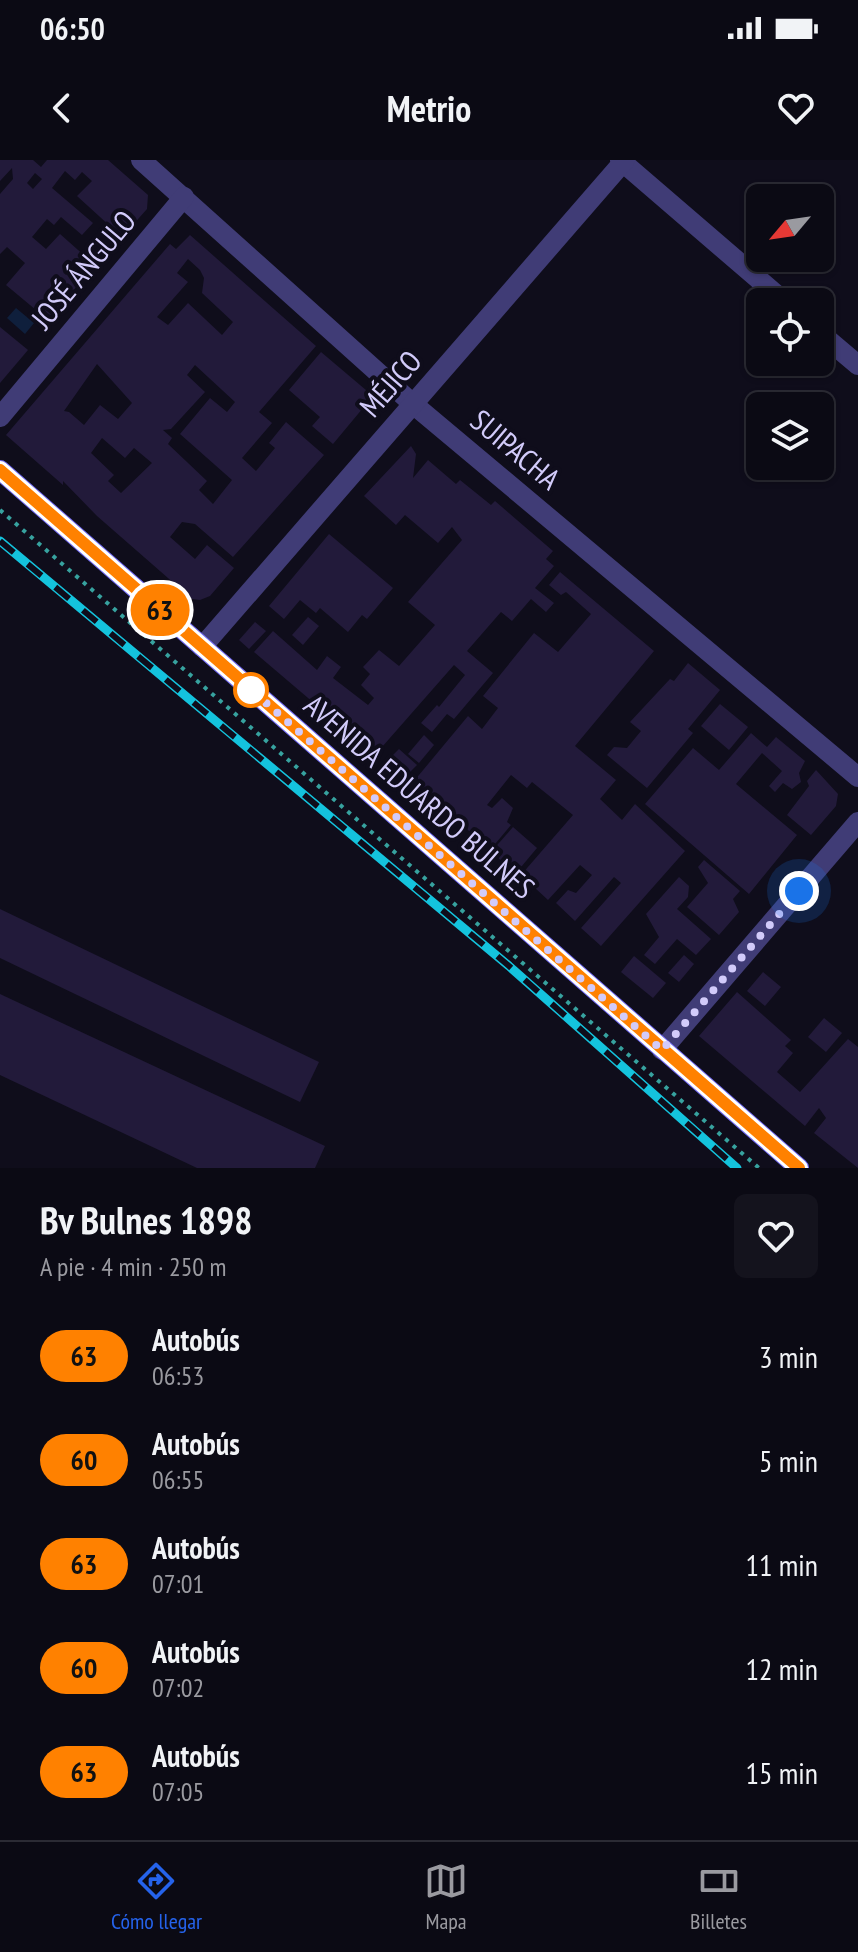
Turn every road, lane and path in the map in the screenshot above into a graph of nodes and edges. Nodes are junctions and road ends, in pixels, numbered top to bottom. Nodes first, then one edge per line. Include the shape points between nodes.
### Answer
1 (141, 160) edge
2 (622, 161) edge
3 (184, 197) junction
4 (769, 288) edge
5 (834, 345) edge
6 (858, 365) edge
7 (413, 404) junction
8 (0, 417) edge
9 (0, 470) edge
10 (0, 510) edge
11 (202, 647) junction
12 (858, 777) edge
13 (858, 822) edge
14 (662, 1050) junction
15 (759, 1168) edge
16 (799, 1168) edge

1 - 3 street, SUIPACHA
2 - 4 street
2 - 7 street, MÉJICO
3 - 7 street, SUIPACHA
3 - 8 street, JOSÉ ÁNGULO
5 - 6 street
7 - 11 street, MÉJICO
7 - 12 street, SUIPACHA
9 - 11 main road, AVENIDA EDUARDO BULNES
10 - 15 path
11 - 14 main road, AVENIDA EDUARDO BULNES
13 - 14 street
14 - 16 main road, AVENIDA EDUARDO BULNES

